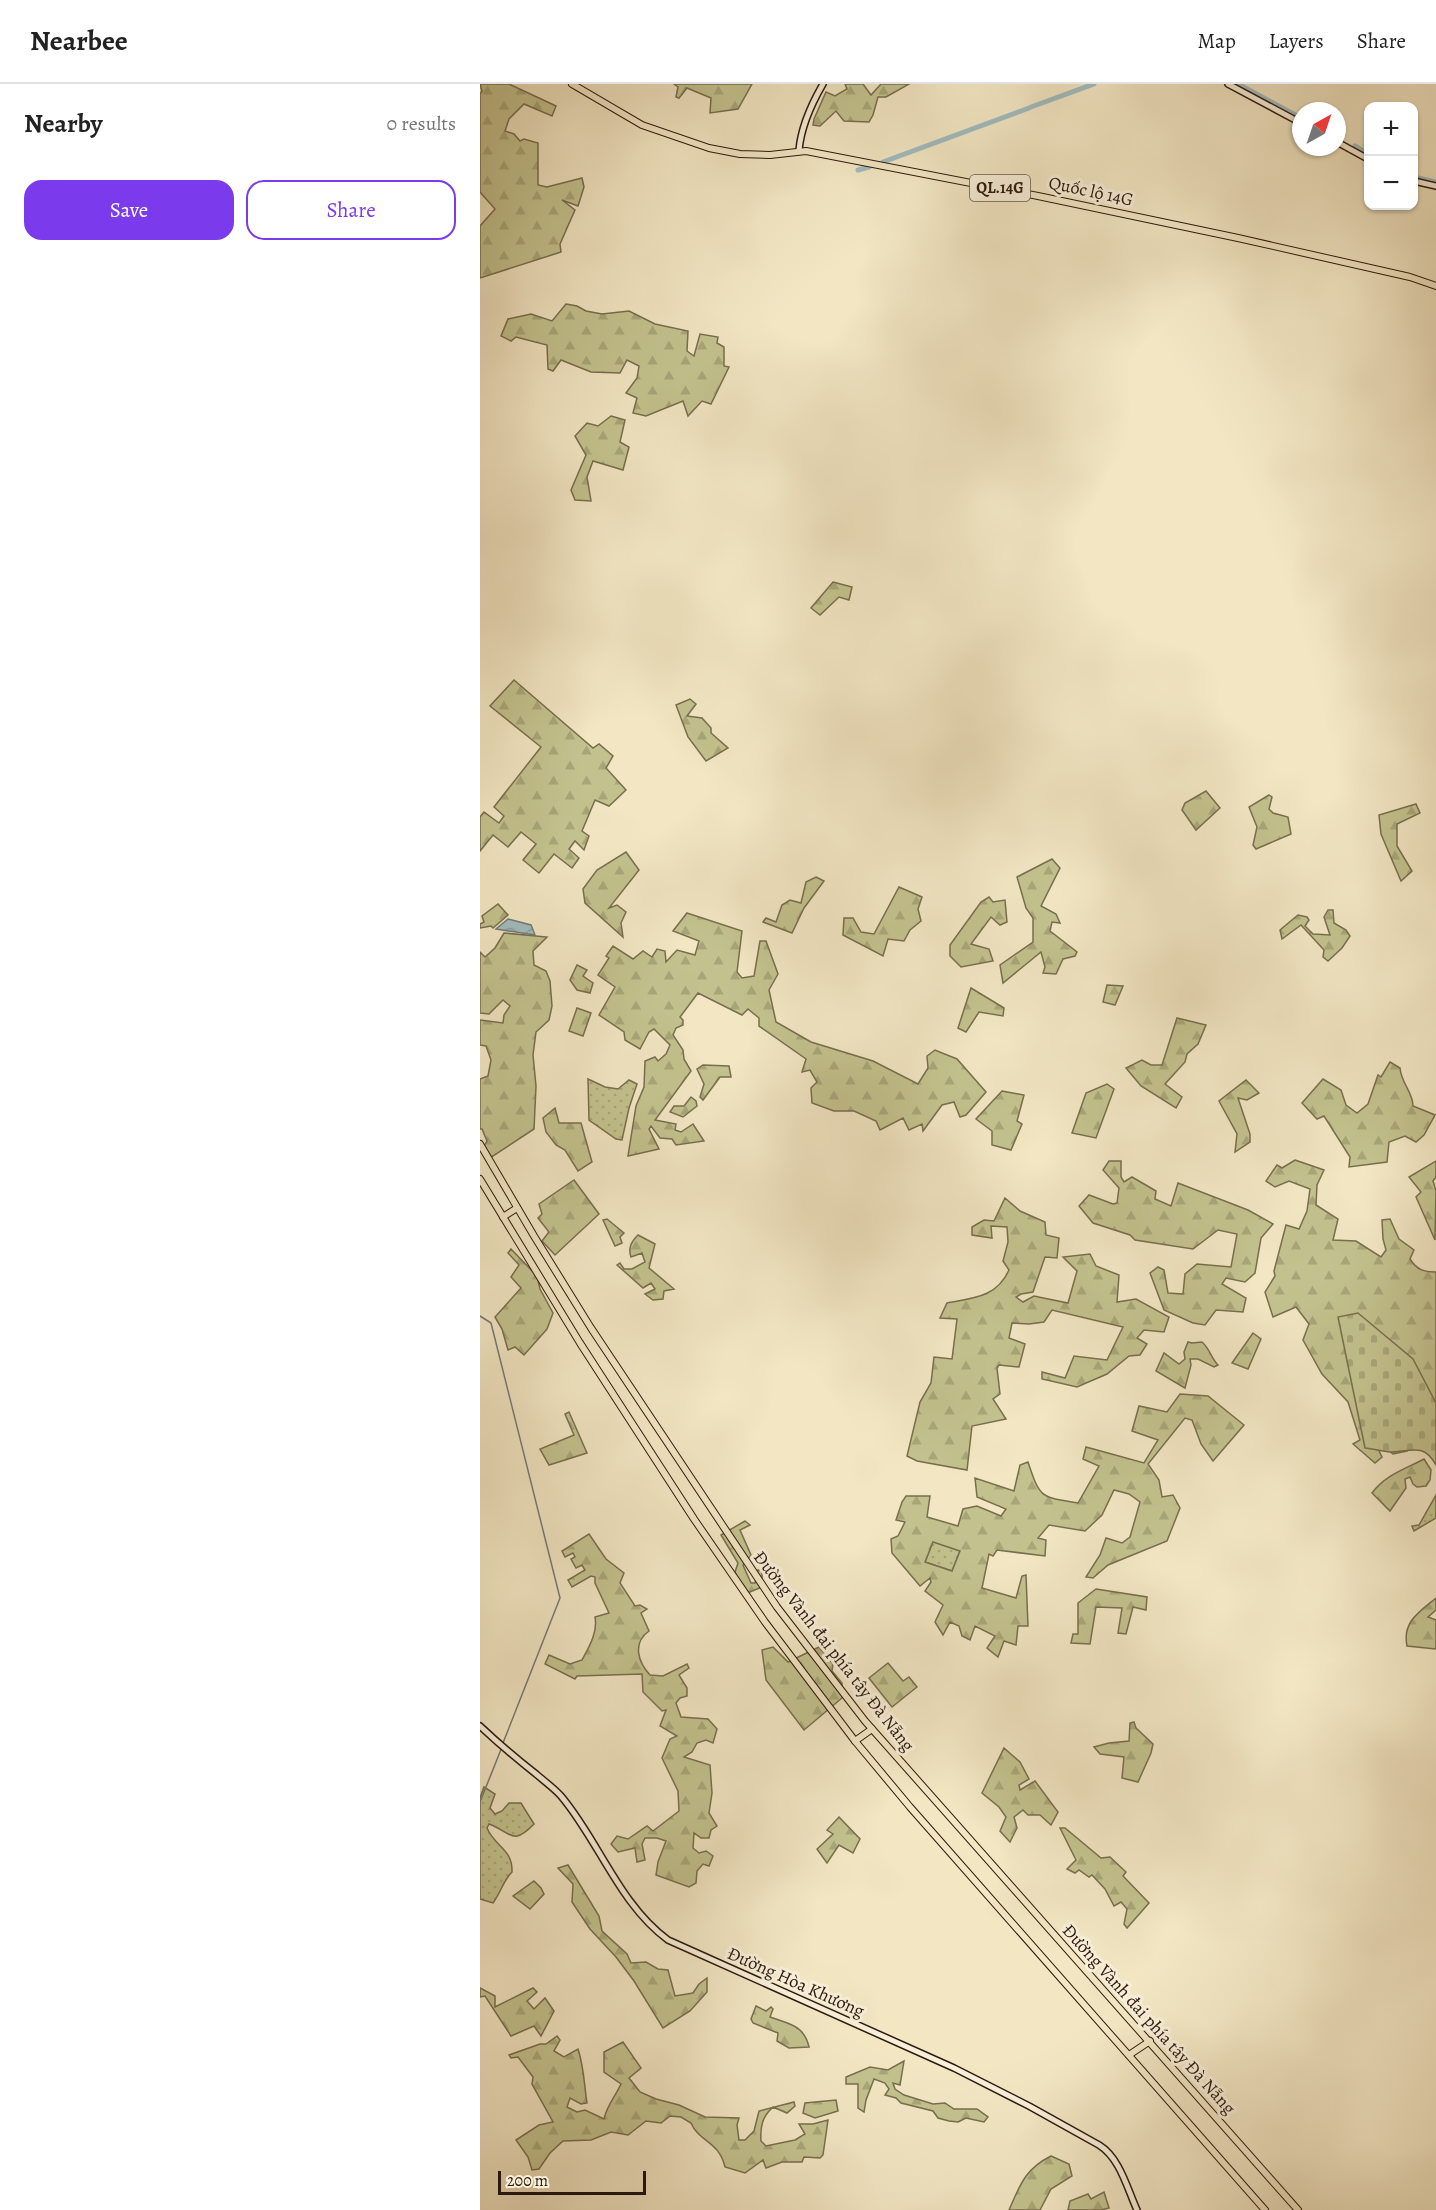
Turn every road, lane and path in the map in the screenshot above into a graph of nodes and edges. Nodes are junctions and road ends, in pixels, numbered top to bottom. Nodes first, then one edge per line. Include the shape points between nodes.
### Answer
1 (572, 84) edge
2 (824, 84) edge
3 (1228, 84) edge
4 (1292, 118) edge
5 (1346, 147) edge
6 (799, 150) junction
7 (1364, 157) edge
8 (1418, 182) edge
9 (1436, 186) edge
10 (1436, 286) edge
11 (480, 1144) edge
12 (480, 1179) edge
13 (517, 1208) junction
14 (503, 1217) junction
15 (480, 1726) edge
16 (872, 1729) junction
17 (855, 1741) junction
18 (1150, 2041) junction
19 (1129, 2055) junction
20 (1137, 2210) edge
21 (1265, 2210) edge
22 (1298, 2210) edge

1 - 6 main road, Quốc lộ 14G / QL.14G via 642,125 709,148 770,155
2 - 6 street via 813,102
3 - 4 street
5 - 7 street
6 - 10 main road, Quốc lộ 14G / QL.14G via 1227,235
8 - 9 street
11 - 13 main road, Đường Vành đai phía tây Đà Nẵng
12 - 14 main road, Đường Vành đai phía tây Đà Nẵng
13 - 14 main road
13 - 16 main road, Đường Vành đai phía tây Đà Nẵng via 591,1328 777,1608
14 - 17 main road, Đường Vành đai phía tây Đà Nẵng via 694,1519
15 - 20 street, Đường Hòa Khương via 560,1794 639,1912 657,1932 954,2068 1099,2145 1115,2161
16 - 17 main road
16 - 18 main road, Đường Vành đai phía tây Đà Nẵng
17 - 19 main road, Đường Vành đai phía tây Đà Nẵng
18 - 19 main road
18 - 22 main road, Đường Vành đai phía tây Đà Nẵng
19 - 21 main road, Đường Vành đai phía tây Đà Nẵng

